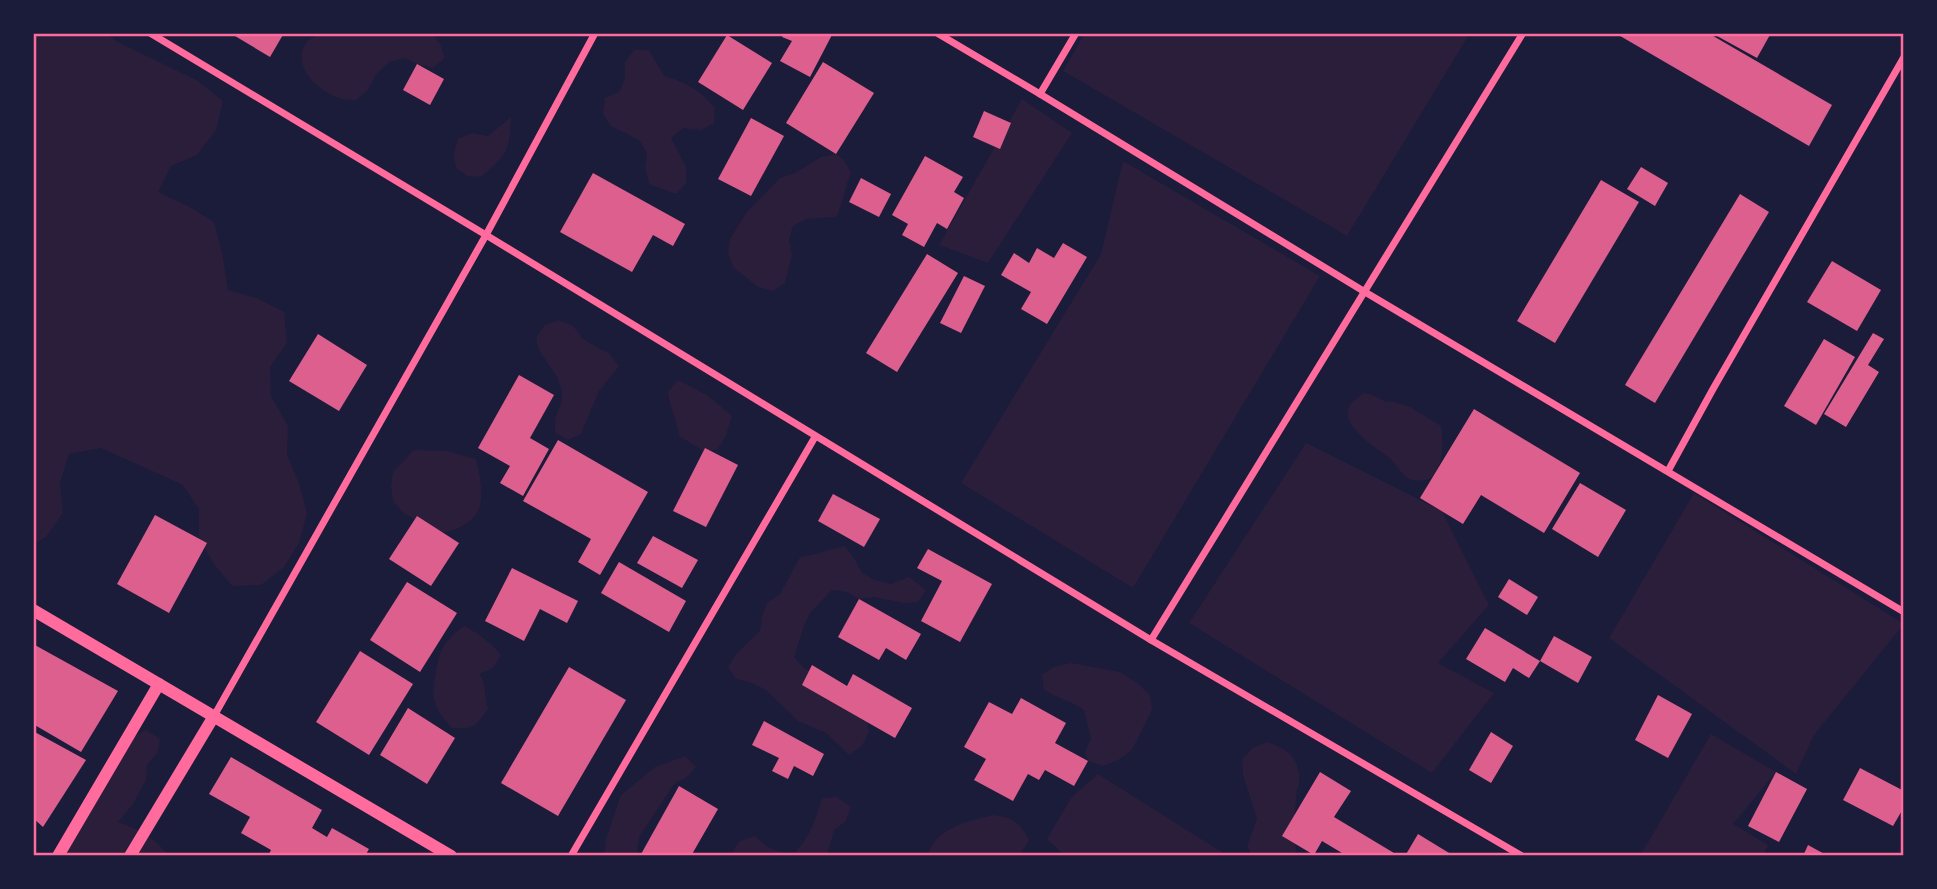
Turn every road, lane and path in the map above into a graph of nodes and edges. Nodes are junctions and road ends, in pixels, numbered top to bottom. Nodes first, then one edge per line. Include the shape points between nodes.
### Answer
1 (149, 33) edge
2 (595, 33) edge
3 (937, 33) edge
4 (1076, 33) edge
5 (1523, 33) edge
6 (1904, 57) edge
7 (1040, 94) junction
8 (486, 235) junction
9 (1364, 292) junction
10 (815, 437) junction
11 (1668, 471) junction
12 (33, 610) edge
13 (1904, 612) edge
14 (1151, 640) junction
15 (159, 684) junction
16 (214, 716) junction
17 (1505, 846) junction
18 (58, 856) edge
19 (130, 856) edge
20 (451, 856) edge
21 (571, 856) edge
22 (1500, 856) edge
23 (1522, 856) edge

1 - 8 street
2 - 8 street
3 - 7 street
4 - 7 street
5 - 9 street
6 - 11 street
7 - 9 street
8 - 10 street
8 - 16 street
9 - 11 street
9 - 14 street
10 - 14 street
10 - 21 street
11 - 13 street
12 - 15 street
14 - 17 street
15 - 16 street
15 - 18 street
16 - 19 street
16 - 20 street
17 - 22 street
17 - 23 street

